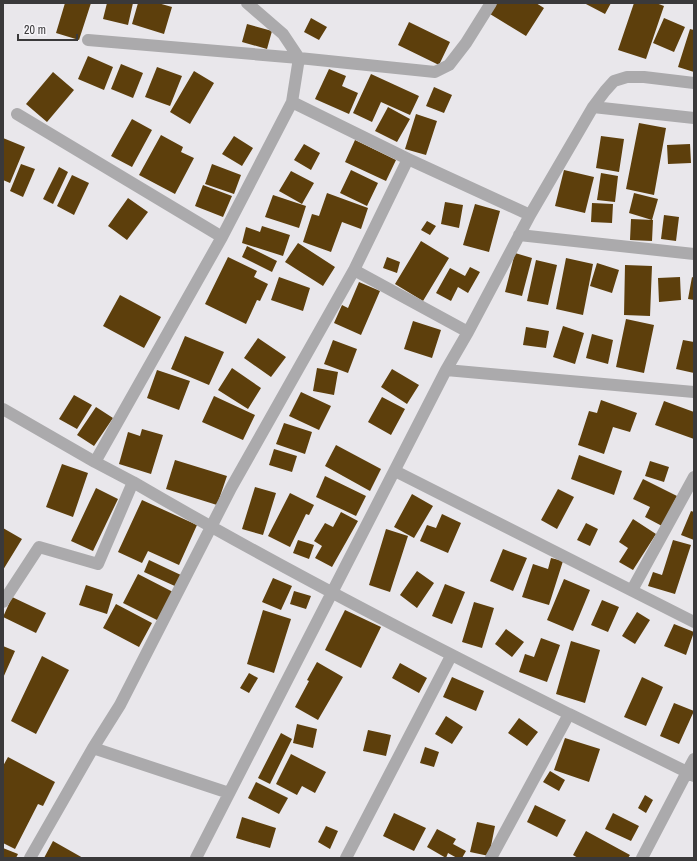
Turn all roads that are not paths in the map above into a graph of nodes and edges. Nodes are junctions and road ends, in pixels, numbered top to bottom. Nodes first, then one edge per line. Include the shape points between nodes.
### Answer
1 (247, 3) edge
2 (491, 3) edge
3 (88, 40) dead end
4 (299, 58) junction
5 (694, 83) edge
6 (292, 102) junction
7 (593, 107) junction
8 (17, 114) dead end
9 (694, 118) edge
10 (408, 159) junction
11 (530, 215) junction
12 (519, 235) junction
13 (222, 236) junction
14 (694, 254) edge
15 (354, 270) junction
16 (468, 332) junction
17 (446, 370) junction
18 (694, 392) edge
19 (3, 409) edge
20 (95, 462) junction
21 (395, 471) junction
22 (694, 477) edge
23 (133, 482) junction
24 (212, 528) junction
25 (632, 590) junction
26 (332, 592) junction
27 (3, 602) edge
28 (694, 622) edge
29 (451, 656) junction
30 (569, 714) junction
31 (93, 748) junction
32 (694, 759) edge
33 (690, 774) edge
34 (229, 794) junction
35 (30, 858) edge
36 (196, 858) edge
37 (346, 858) edge
38 (491, 858) edge
39 (642, 858) edge

1 - 4 street via 283,34
2 - 4 street via 466,43 448,65 435,72
3 - 4 street
4 - 6 street
5 - 7 street via 627,77 614,81
6 - 10 street
6 - 13 street
7 - 9 street
7 - 11 street
8 - 13 street
10 - 11 street
10 - 15 street
11 - 12 street
12 - 14 street
12 - 16 street
13 - 20 street
15 - 16 street
15 - 24 street via 231,488
16 - 17 street
17 - 18 street
17 - 21 street
19 - 20 street
20 - 23 street
21 - 25 street
21 - 26 street
22 - 25 street
23 - 24 street
23 - 27 street via 98,564 39,547
24 - 26 street
24 - 31 street via 120,705
25 - 28 street
26 - 29 street
26 - 34 street
29 - 30 street
29 - 37 street
30 - 33 street
30 - 38 street
31 - 34 street
31 - 35 street
32 - 33 street
33 - 39 street
34 - 36 street

